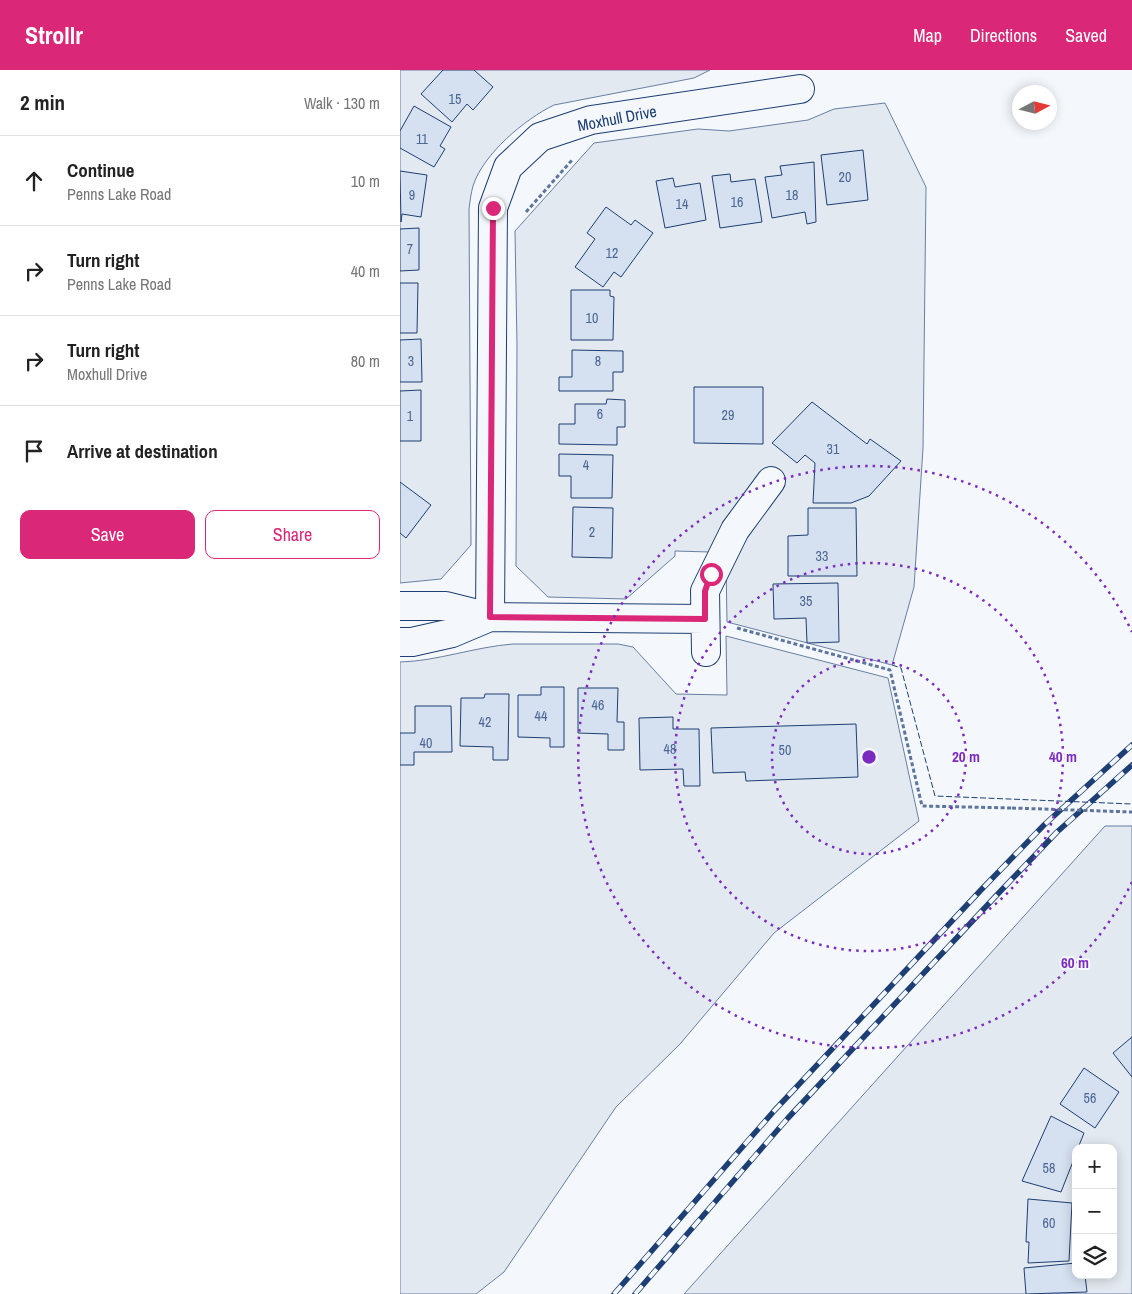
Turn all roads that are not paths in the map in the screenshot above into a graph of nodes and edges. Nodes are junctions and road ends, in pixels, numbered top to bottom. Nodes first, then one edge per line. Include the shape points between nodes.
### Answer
1 (800, 89) dead end
2 (771, 481) dead end
3 (400, 606) edge
4 (490, 617) junction
5 (705, 619) junction
6 (400, 642) edge
7 (706, 652) dead end

1 - 4 street, Moxhull Drive via 591,120 540,137 508,167 493,208
2 - 5 street via 735,530 705,591
3 - 4 street via 446,606
4 - 5 street
4 - 6 street via 452,633
5 - 7 street

